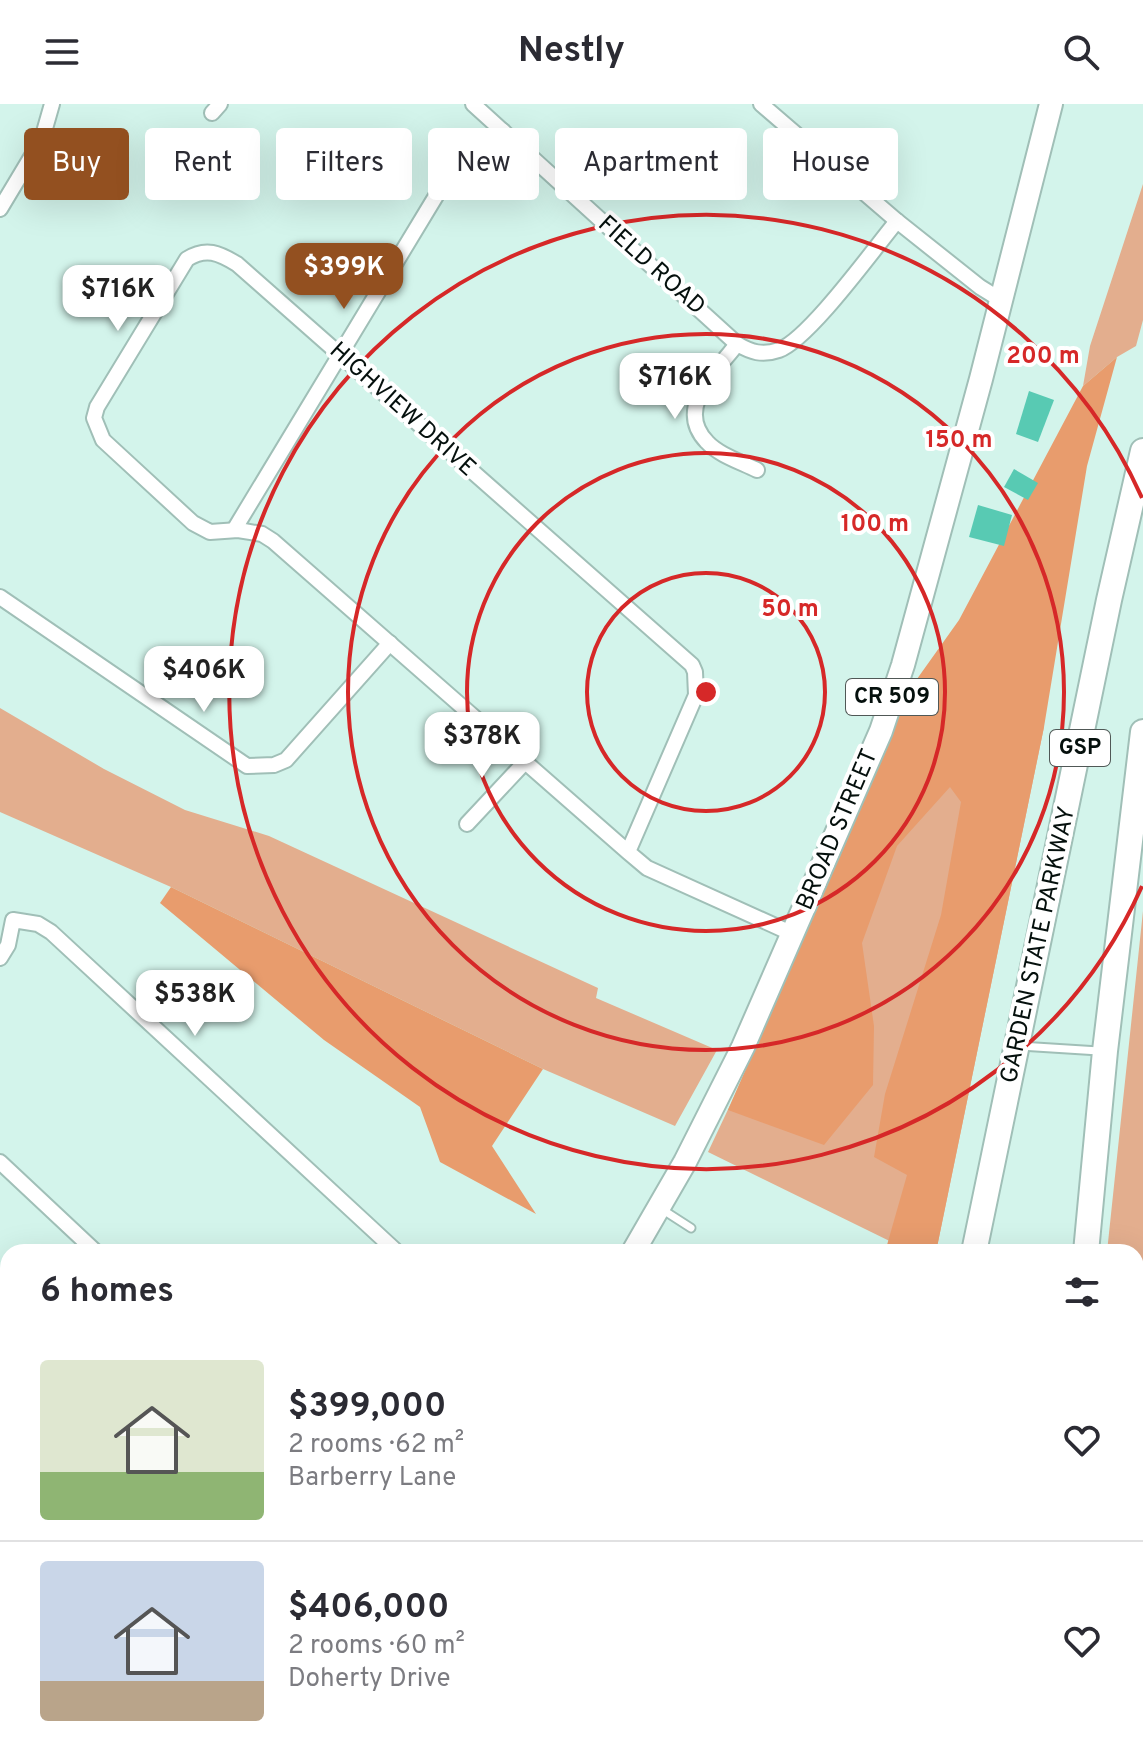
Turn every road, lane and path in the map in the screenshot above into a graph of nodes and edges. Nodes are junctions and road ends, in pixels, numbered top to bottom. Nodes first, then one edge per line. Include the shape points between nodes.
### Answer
1 (52, 104) edge
2 (473, 104) edge
3 (761, 104) edge
4 (1051, 104) edge
5 (500, 128) edge
6 (539, 164) edge
7 (433, 200) edge
8 (0, 209) edge
9 (897, 221) junction
10 (1001, 300) junction
11 (737, 344) junction
12 (339, 354) junction
13 (1143, 451) edge
14 (757, 470) dead end
15 (234, 530) junction
16 (0, 597) edge
17 (390, 643) junction
18 (1143, 732) edge
19 (525, 762) junction
20 (467, 824) dead end
21 (628, 852) junction
22 (793, 934) junction
23 (0, 958) edge
24 (1017, 1046) junction
25 (1105, 1051) junction
26 (0, 1162) edge
27 (659, 1207) junction
28 (691, 1228) dead end
29 (87, 1244) edge
30 (388, 1244) edge
31 (638, 1244) edge
32 (976, 1244) edge
33 (1087, 1244) edge

1 - 8 street via 42,139
2 - 5 street, FIELD ROAD
3 - 9 street
4 - 10 main road, BROAD STREET / CR 509
6 - 11 street, FIELD ROAD
7 - 12 street
9 - 10 street
9 - 11 street via 793,343 764,354
10 - 22 main road, BROAD STREET / CR 509 via 887,715
11 - 14 street via 696,399 694,417 706,442
12 - 15 street
12 - 15 street, HIGHVIEW DRIVE via 237,264 205,251 181,267 104,392 94,418 103,440 193,523 210,532
12 - 21 street, HIGHVIEW DRIVE via 695,672 696,695
13 - 24 highway, GARDEN STATE PARKWAY / GSP
15 - 17 street, HIGHVIEW DRIVE via 273,541
16 - 17 street via 247,766 286,760
17 - 19 street, HIGHVIEW DRIVE
18 - 25 highway, GSP
19 - 20 street
19 - 21 street, HIGHVIEW DRIVE
21 - 22 street, HIGHVIEW DRIVE via 660,876
22 - 27 main road, BROAD STREET / CR 509 via 743,1047
23 - 30 street via 13,920 51,932
24 - 25 lane
24 - 32 highway, GARDEN STATE PARKWAY / GSP
25 - 33 highway, GSP
26 - 29 street
27 - 28 lane
27 - 31 main road, BROAD STREET / CR 509

